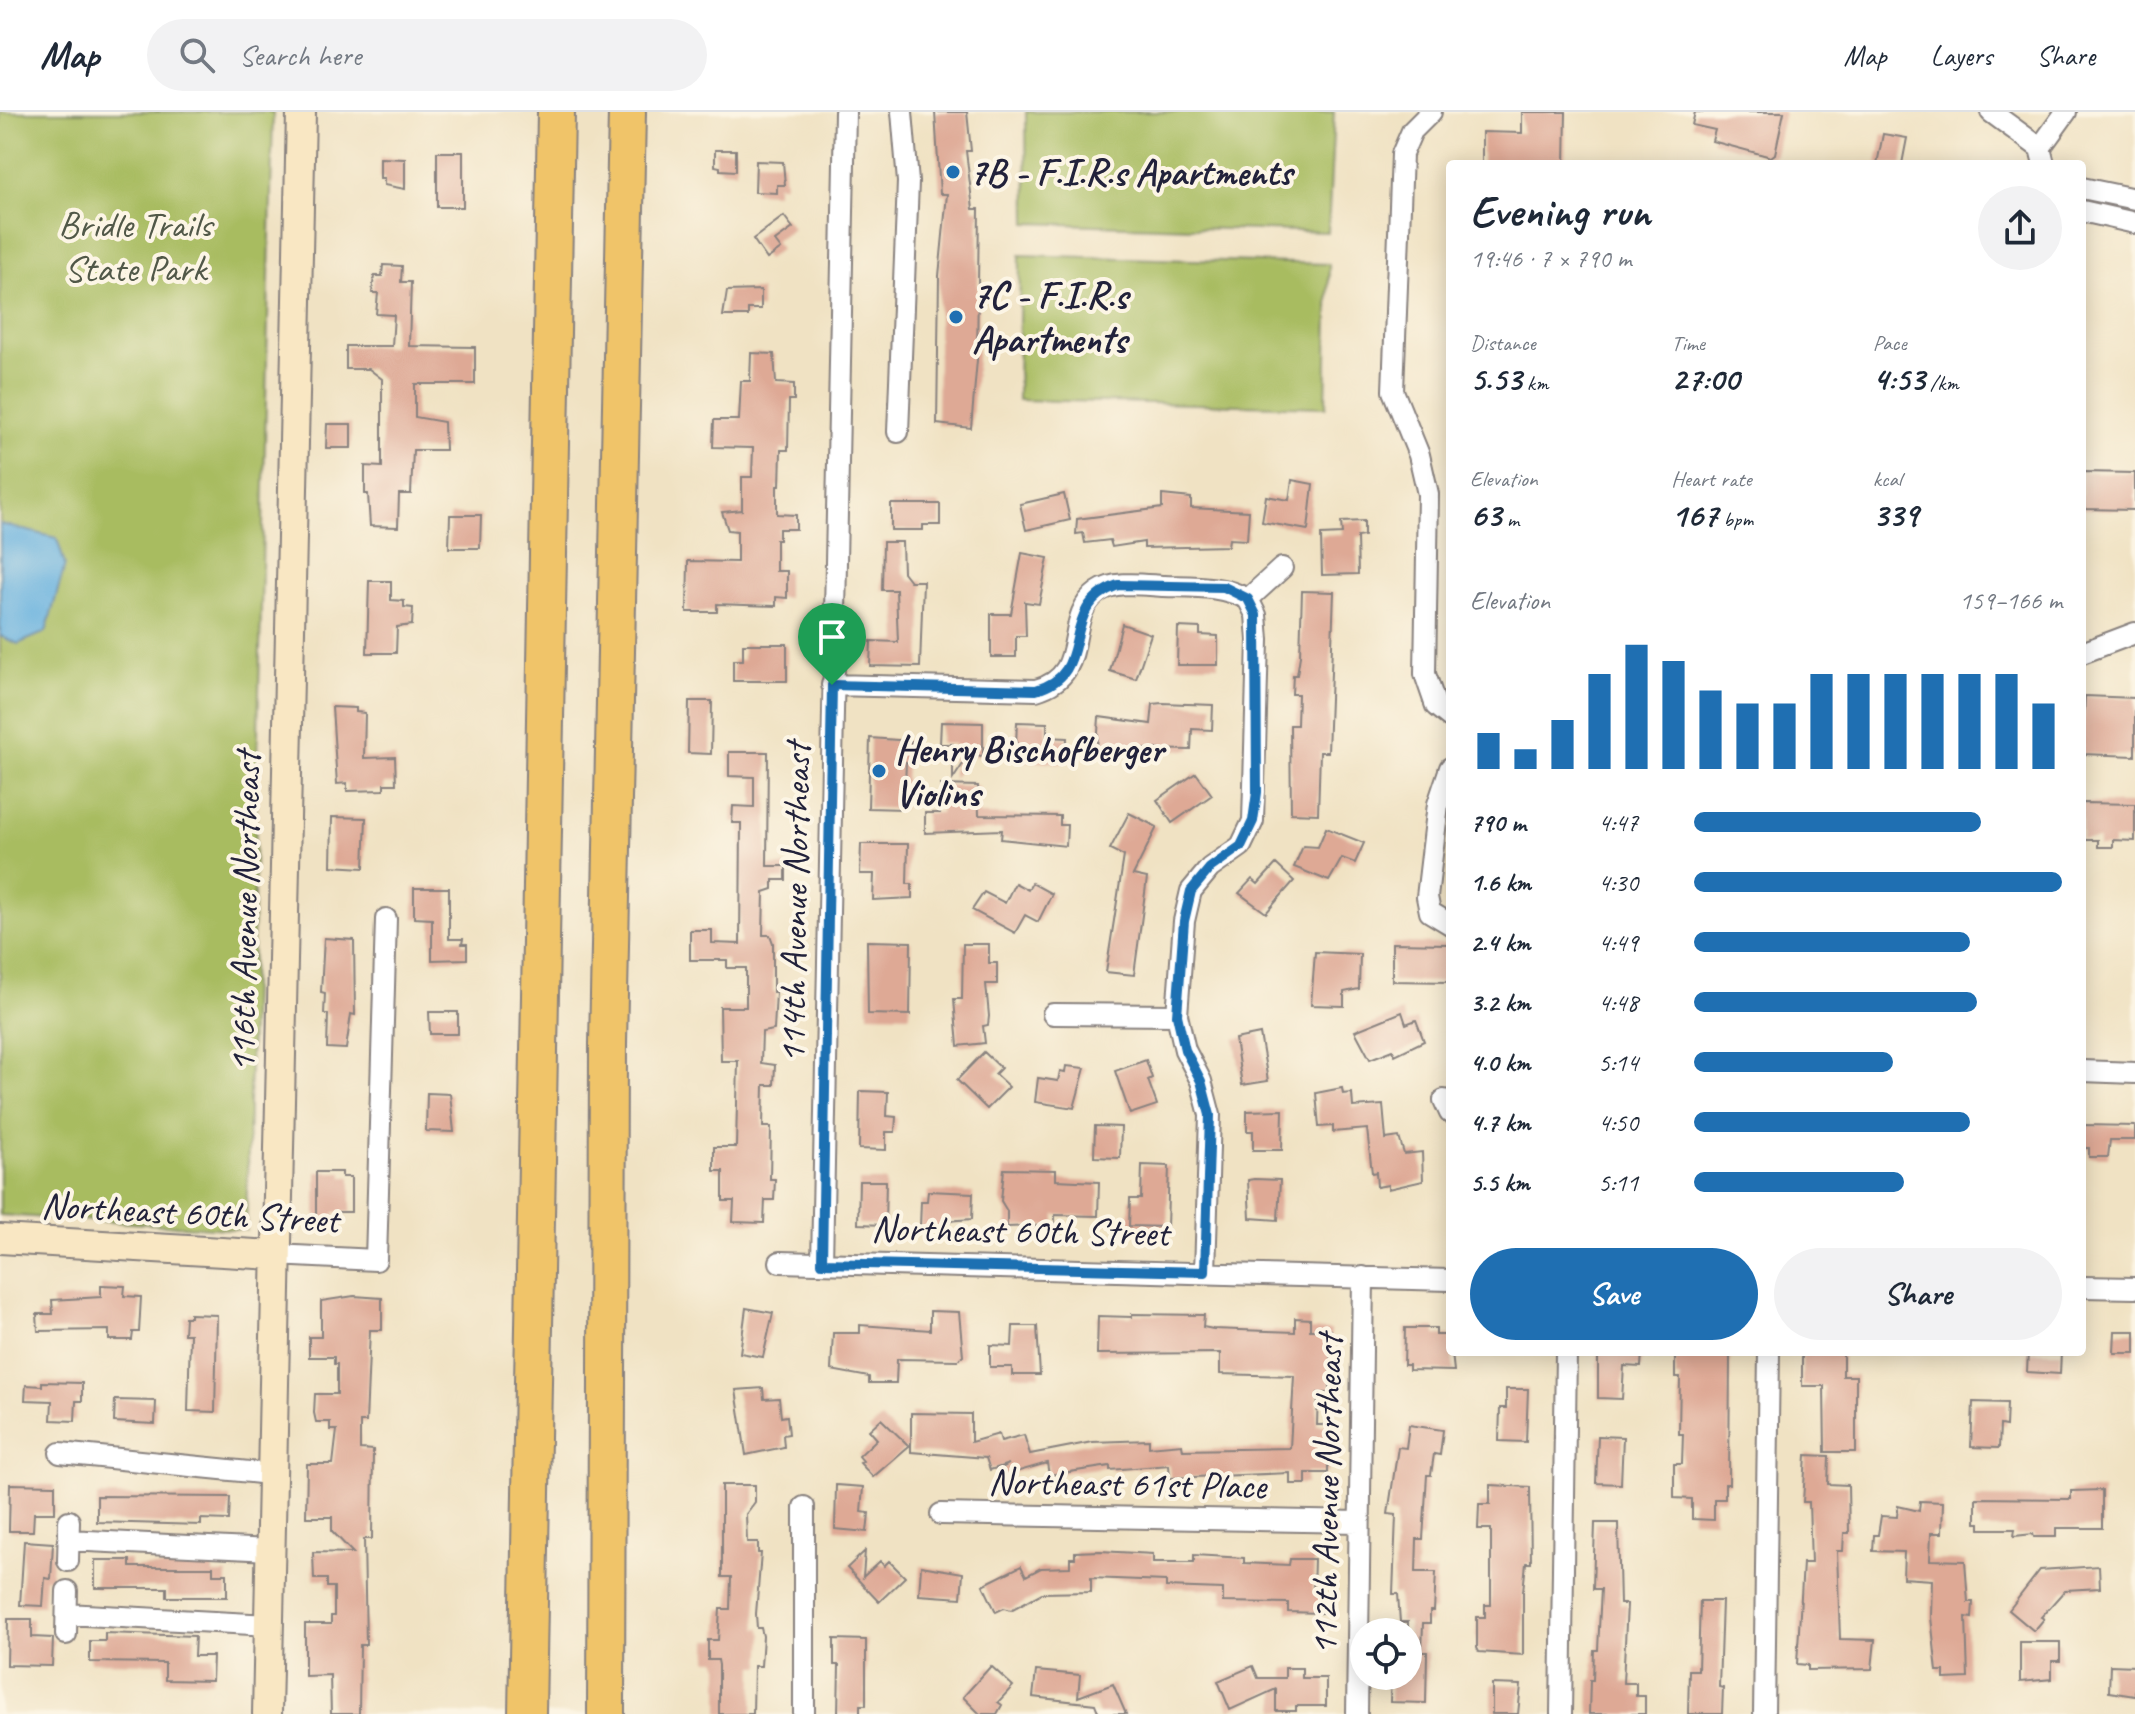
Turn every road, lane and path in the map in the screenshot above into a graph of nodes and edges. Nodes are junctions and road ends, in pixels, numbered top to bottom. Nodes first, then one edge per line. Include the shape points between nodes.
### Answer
1 (301, 112) edge
2 (556, 112) edge
3 (627, 112) edge
4 (845, 112) edge
5 (902, 112) edge
6 (1431, 112) edge
7 (1991, 112) edge
8 (2066, 112) edge
9 (2042, 156) edge
10 (2086, 189) edge
11 (2135, 199) edge
12 (2086, 212) edge
13 (2135, 223) edge
14 (898, 432) dead end
15 (1282, 568) dead end
16 (1248, 599) junction
17 (2135, 633) edge
18 (2086, 651) edge
19 (832, 685) junction
20 (1446, 714) edge
21 (1446, 780) edge
22 (386, 919) dead end
23 (1446, 922) edge
24 (1053, 1014) dead end
25 (1177, 1015) junction
26 (2086, 1071) edge
27 (2135, 1073) edge
28 (0, 1239) edge
29 (275, 1255) junction
30 (780, 1262) dead end
31 (822, 1263) junction
32 (1205, 1272) junction
33 (1363, 1277) junction
34 (1446, 1280) edge
35 (2086, 1287) edge
36 (2135, 1288) edge
37 (1566, 1356) edge
38 (1769, 1356) edge
39 (60, 1453) dead end
40 (270, 1474) junction
41 (804, 1507) dead end
42 (941, 1514) dead end
43 (1359, 1522) junction
44 (68, 1541) dead end
45 (269, 1550) junction
46 (67, 1591) dead end
47 (268, 1625) junction
48 (267, 1714) edge
49 (527, 1714) edge
50 (606, 1714) edge
51 (804, 1714) edge
52 (1357, 1714) edge
53 (1561, 1714) edge
54 (1764, 1714) edge

1 - 29 street, 116th Avenue Northeast
2 - 49 highway
3 - 50 highway via 609,1028
4 - 19 street, 114th Avenue Northeast
5 - 14 street via 908,182
6 - 20 street via 1412,131 1402,154 1393,391 1419,455 1428,494 1425,674 1436,706
7 - 9 street
8 - 9 street
10 - 11 street
12 - 13 street
15 - 16 street
16 - 19 street via 1224,587 1118,585 1097,593 1085,610 1067,671 1054,685 1036,690
16 - 25 street via 1258,640 1253,821 1241,846 1210,868 1191,891
17 - 18 street
19 - 31 street, 114th Avenue Northeast
21 - 23 street via 1438,804 1427,897 1430,912
22 - 29 street, Northeast 60th Street via 376,1260
24 - 25 street
25 - 32 street via 1210,1115
26 - 27 street
28 - 29 street, Northeast 60th Street
29 - 40 street, 116th Avenue Northeast
30 - 31 street, Northeast 60th Street
31 - 32 street, Northeast 60th Street
32 - 33 street, Northeast 60th Street
33 - 34 street, Northeast 60th Street
33 - 43 street, 112th Avenue Northeast
35 - 36 street
37 - 53 street
38 - 54 street
39 - 40 street
40 - 45 street, 116th Avenue Northeast
41 - 51 street
42 - 43 street, Northeast 61st Place
43 - 52 street, 112th Avenue Northeast
44 - 45 street
45 - 47 street, 116th Avenue Northeast
46 - 47 street via 66,1624
47 - 48 street, 116th Avenue Northeast

